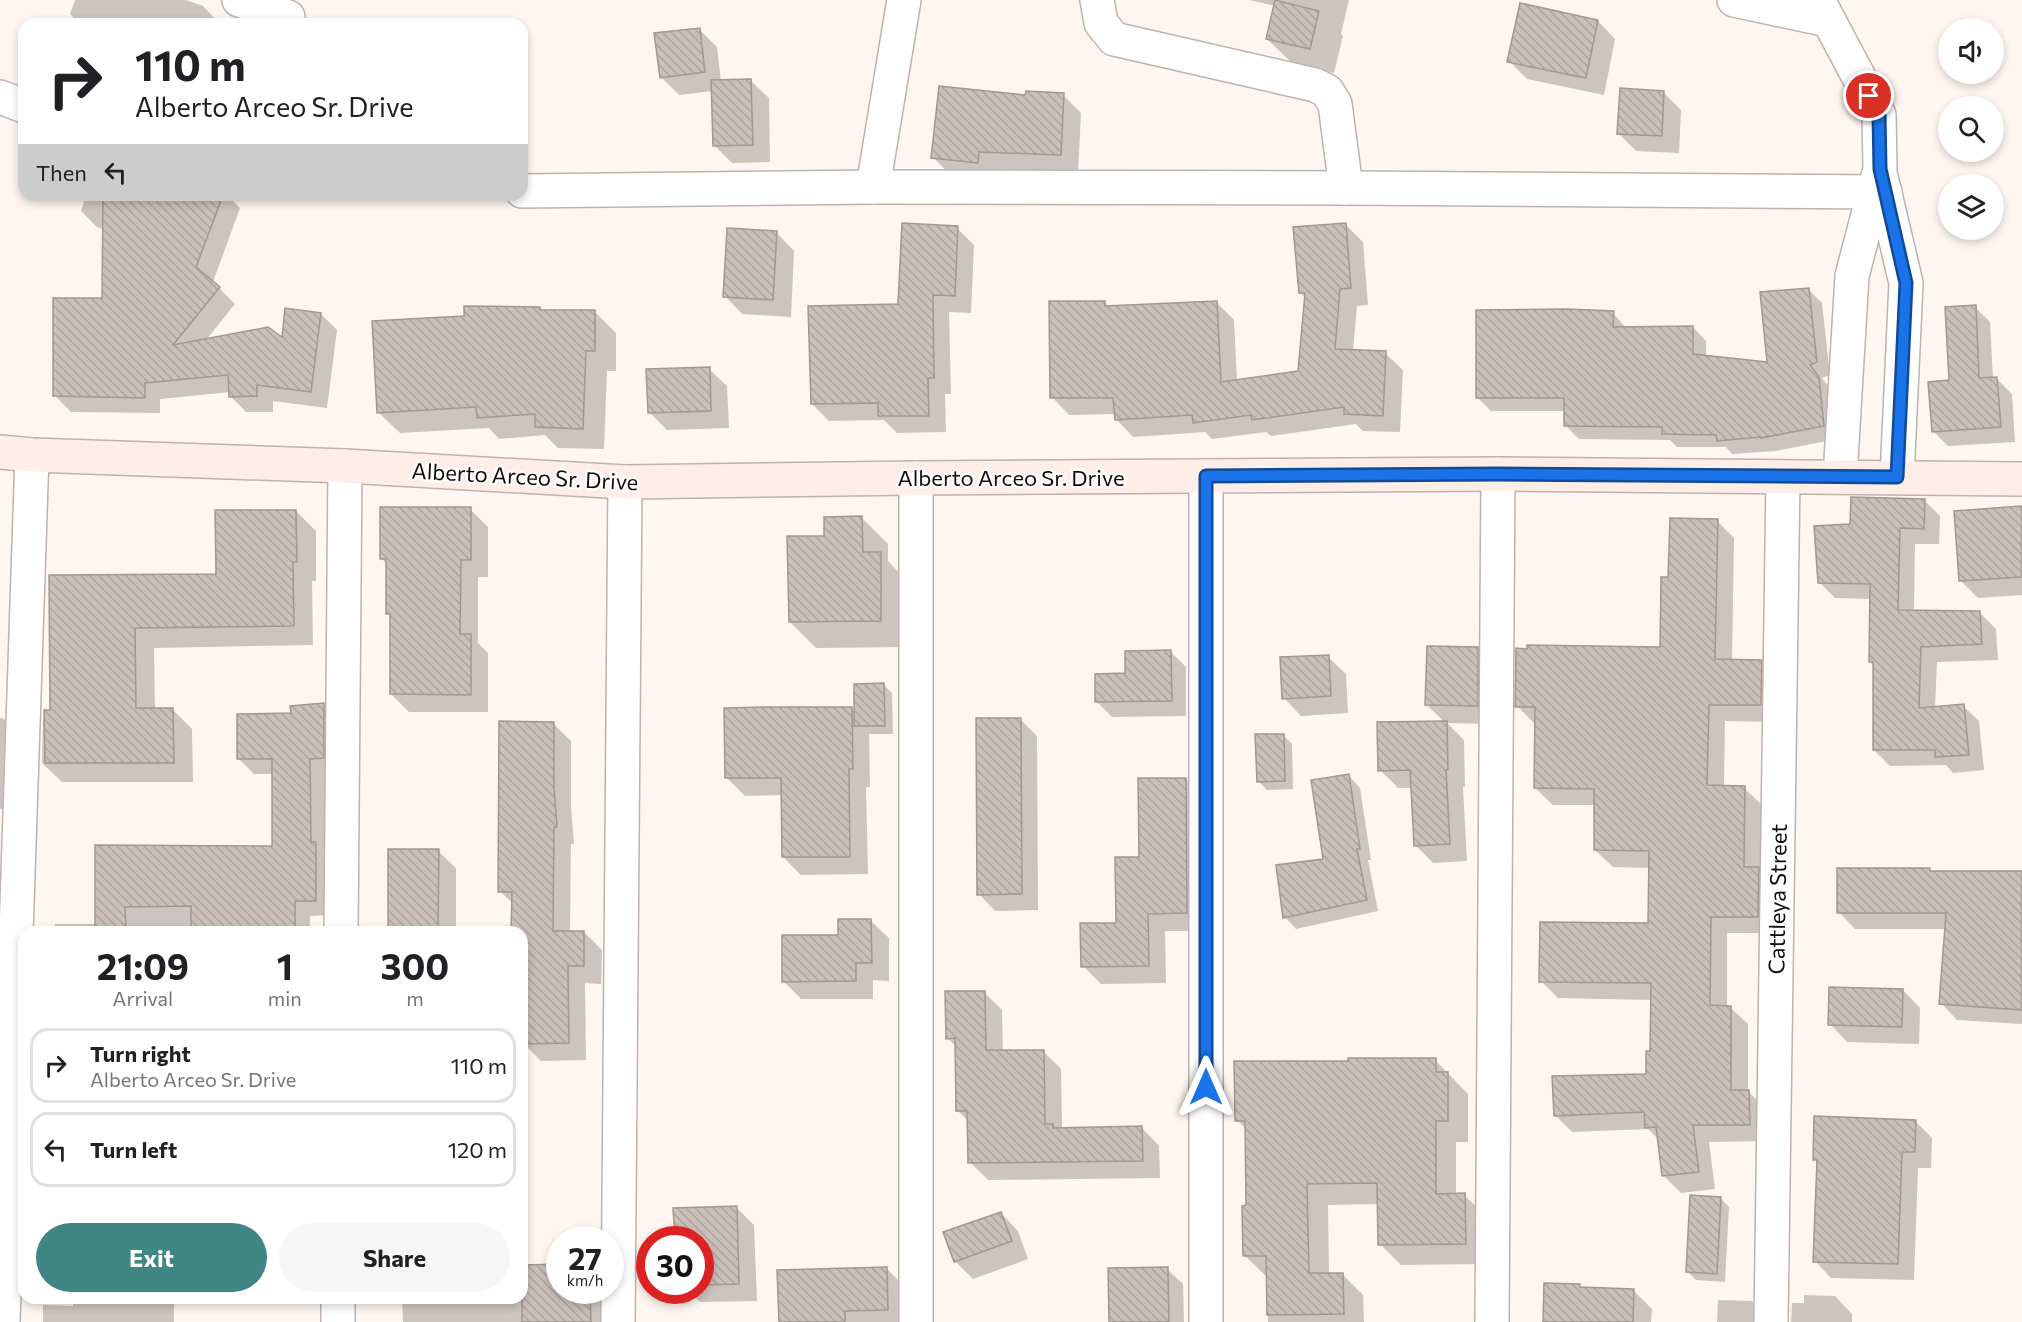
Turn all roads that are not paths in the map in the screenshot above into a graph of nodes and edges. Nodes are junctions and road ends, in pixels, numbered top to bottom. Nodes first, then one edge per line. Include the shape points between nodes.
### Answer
1 (239, 0) edge
2 (904, 0) edge
3 (1097, 0) edge
4 (1734, 0) edge
5 (1823, 10) edge
6 (288, 14) edge
7 (0, 97) edge
8 (18, 104) edge
9 (1880, 184) junction
10 (873, 187) junction
11 (1346, 188) junction
12 (528, 191) edge
13 (16, 453) edge
14 (345, 466) junction
15 (1498, 474) junction
16 (1206, 476) junction
17 (1783, 477) junction
18 (1840, 477) junction
19 (1897, 477) junction
20 (916, 478) junction
21 (2022, 479) edge
22 (625, 482) junction
23 (341, 926) edge
24 (338, 1304) edge
25 (3, 1322) edge
26 (338, 1322) edge
27 (618, 1322) edge
28 (916, 1322) edge
29 (1206, 1322) edge
30 (1492, 1322) edge
31 (1771, 1322) edge

1 - 6 street
2 - 10 street
3 - 11 street via 1101,24 1114,39 1328,91 1335,104
4 - 5 street
5 - 9 street via 1879,115
7 - 8 street
9 - 11 street
9 - 18 street via 1852,276
9 - 19 street via 1906,283
10 - 11 street
10 - 12 street
13 - 14 street, Alberto Arceo Sr. Drive
13 - 25 street
14 - 22 street, Alberto Arceo Sr. Drive
14 - 23 street
15 - 16 street, Alberto Arceo Sr. Drive
15 - 17 street, Alberto Arceo Sr. Drive
15 - 30 street
16 - 20 street, Alberto Arceo Sr. Drive
16 - 29 street
17 - 18 street, Alberto Arceo Sr. Drive
17 - 31 street, Cattleya Street
18 - 19 street, Alberto Arceo Sr. Drive
19 - 21 street, Alberto Arceo Sr. Drive
20 - 22 street, Alberto Arceo Sr. Drive
20 - 28 street
22 - 27 street
24 - 26 street

